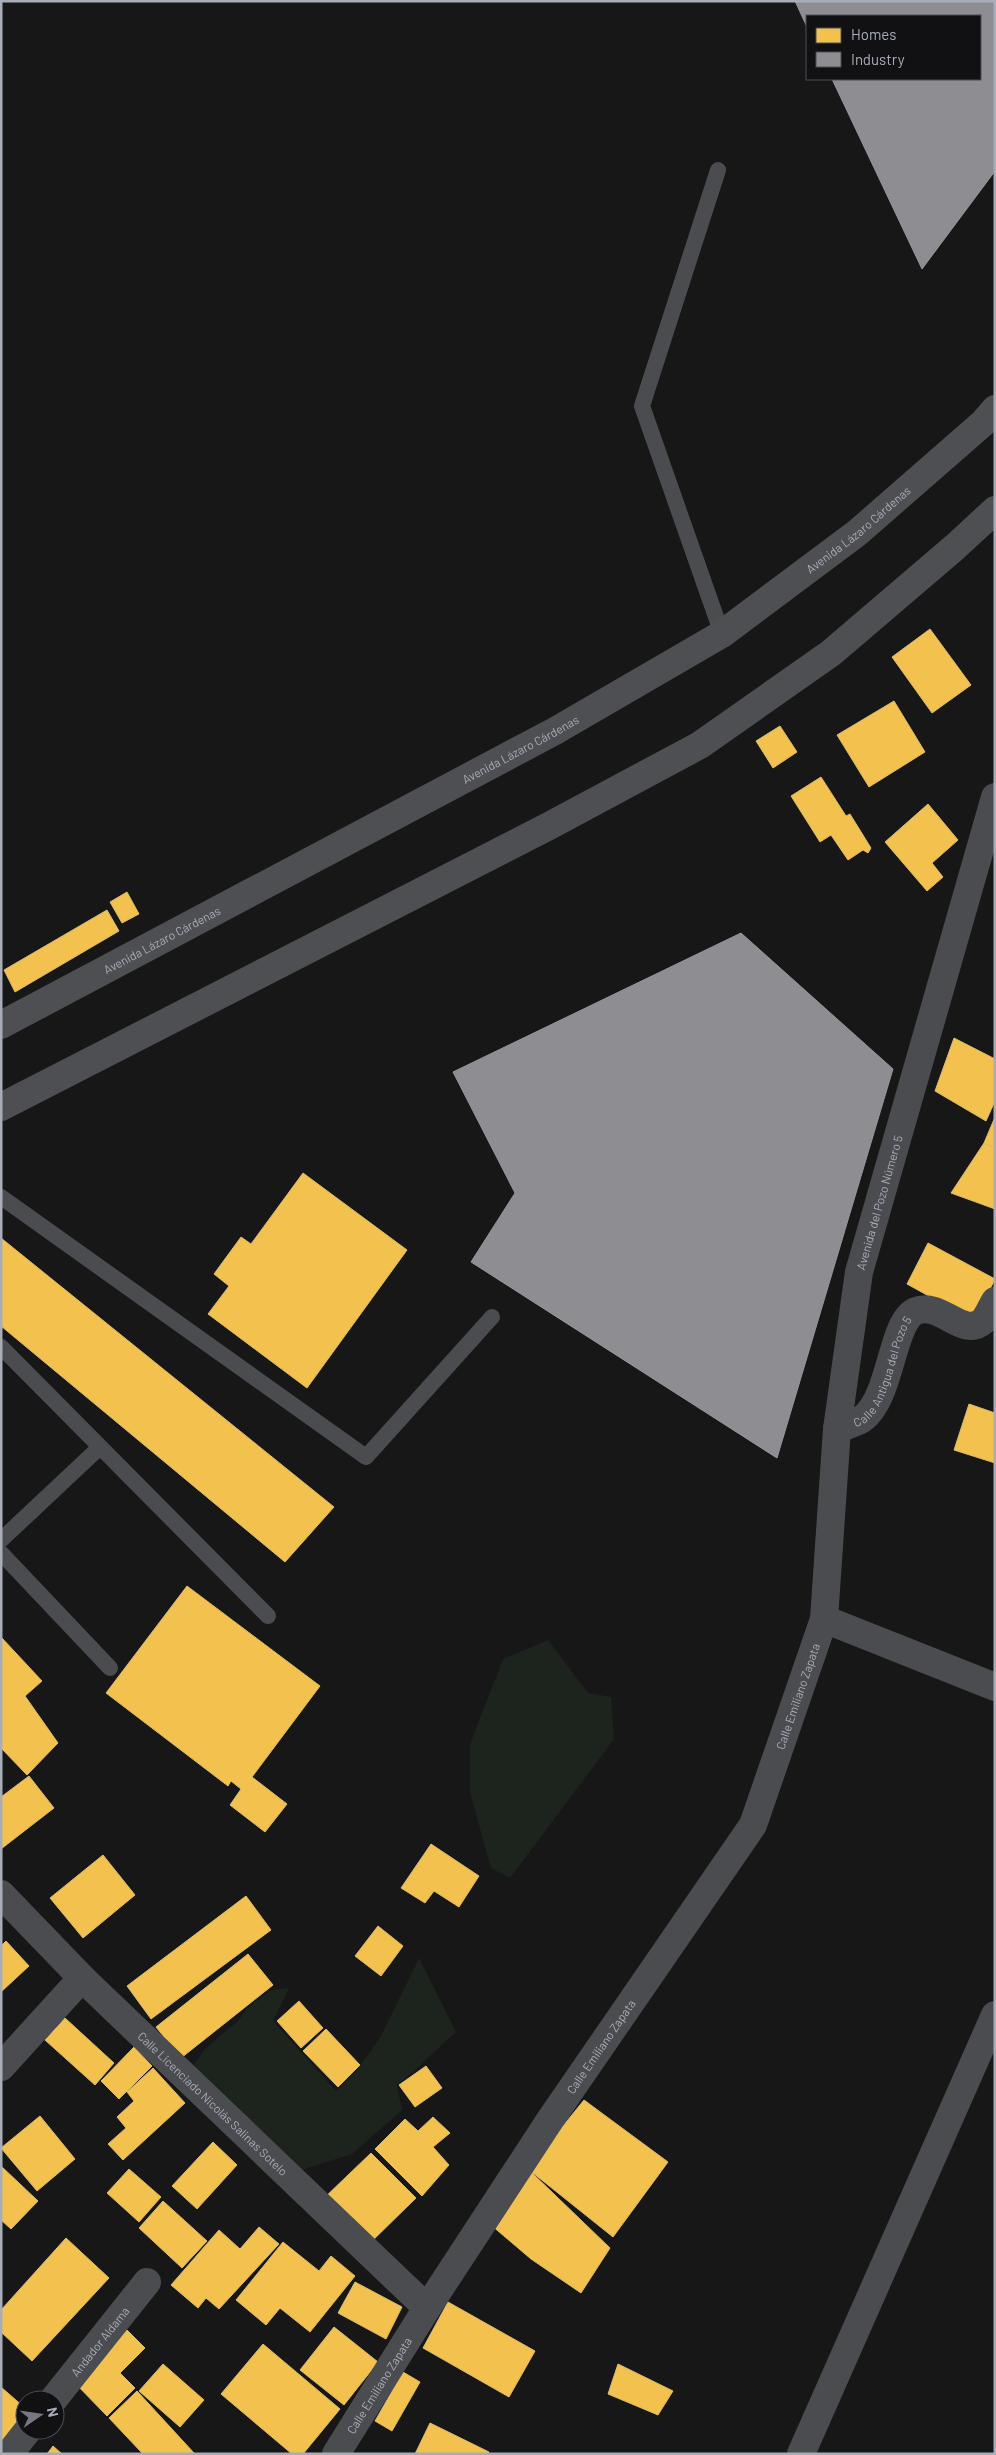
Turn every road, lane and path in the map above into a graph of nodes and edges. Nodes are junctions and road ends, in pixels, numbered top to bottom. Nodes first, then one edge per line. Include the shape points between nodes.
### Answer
1 (718, 170) dead end
2 (995, 409) edge
3 (995, 510) edge
4 (722, 634) junction
5 (995, 797) edge
6 (1, 1025) edge
7 (1, 1107) edge
8 (1, 1197) edge
9 (995, 1301) edge
10 (492, 1317) dead end
11 (1, 1347) edge
12 (837, 1429) junction
13 (100, 1446) junction
14 (1, 1540) edge
15 (1, 1553) edge
16 (268, 1616) dead end
17 (824, 1619) junction
18 (110, 1668) dead end
19 (995, 1687) edge
20 (1, 1894) edge
21 (82, 1978) junction
22 (995, 2015) edge
23 (1, 2067) edge
24 (147, 2282) dead end
25 (427, 2308) junction
26 (60, 2390) edge
27 (20, 2440) edge
28 (9, 2454) edge
29 (336, 2454) edge
30 (801, 2454) edge

1 - 4 lane via 642,406
2 - 4 main road, Avenida Lázaro Cárdenas via 857,532
3 - 7 main road via 831,653 700,745
4 - 6 main road, Avenida Lázaro Cárdenas via 546,736
5 - 12 street, Avenida del Pozo Número 5 via 859,1272
8 - 10 lane via 366,1457
9 - 12 street, Calle Antigua del Pozo 5 via 983,1320 974,1326 964,1326 932,1308 914,1311 902,1324 882,1393 862,1418
11 - 13 lane
12 - 17 street, Avenida del Pozo Número 5
13 - 14 lane
13 - 16 lane
15 - 18 lane
17 - 19 street
17 - 25 street, Calle Emiliano Zapata via 753,1825 550,2120
20 - 21 street, Calle Licenciado Nicolás Salinas Sotelo
21 - 23 street
21 - 25 street, Calle Licenciado Nicolás Salinas Sotelo
22 - 30 street
24 - 26 street, Andador Aldama
25 - 29 street, Calle Emiliano Zapata
27 - 28 street

